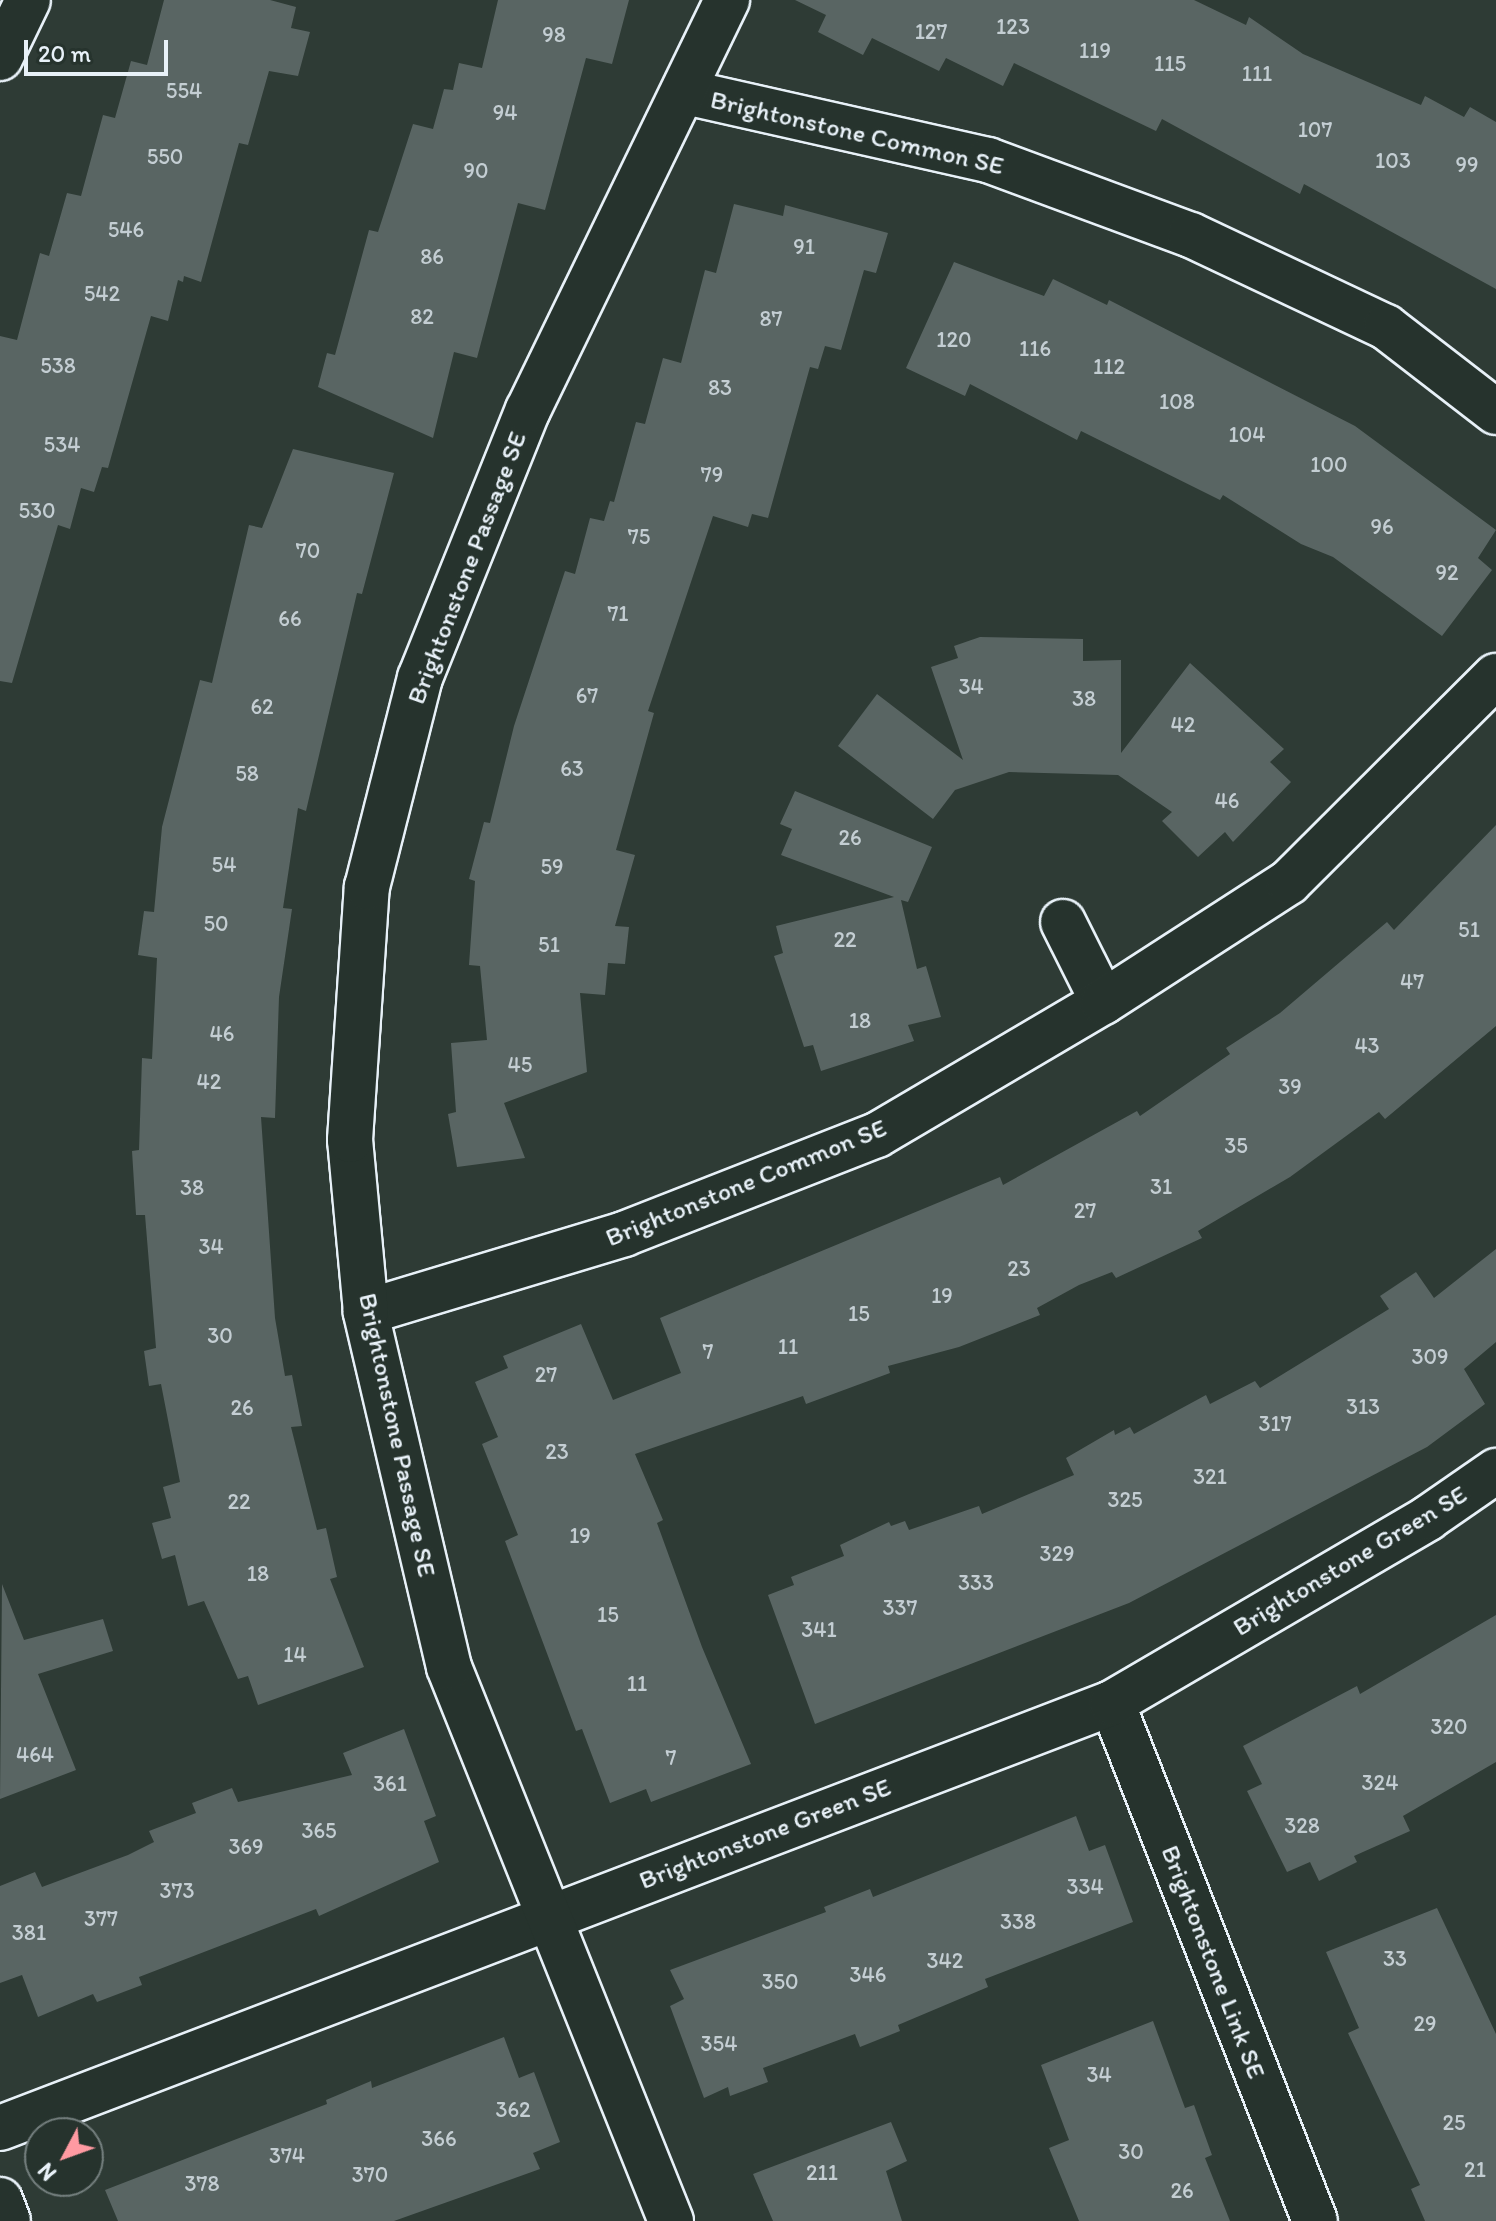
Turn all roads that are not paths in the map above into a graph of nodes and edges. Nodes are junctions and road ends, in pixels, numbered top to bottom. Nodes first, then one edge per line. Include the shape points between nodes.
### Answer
1 (727, 0) edge
2 (18, 4) edge
3 (0, 58) edge
4 (686, 92) junction
5 (1496, 412) edge
6 (1496, 676) edge
7 (1063, 922) dead end
8 (1103, 1002) junction
9 (366, 1312) junction
10 (1496, 1471) edge
11 (1112, 1703) junction
12 (549, 1916) junction
13 (0, 2128) edge
14 (0, 2200) edge
15 (8, 2221) edge
16 (671, 2221) edge
17 (1315, 2221) edge

1 - 4 street, Brightonstone Passage SE
2 - 3 street
4 - 5 street, Brightonstone Common SE via 988,160 1191,235 1386,327
4 - 9 street, Brightonstone Passage SE via 528,410 420,678 367,887 350,1140
6 - 8 street, Brightonstone Common SE via 1289,882
7 - 8 street
8 - 9 street, Brightonstone Common SE via 877,1135 624,1234
9 - 12 street, Brightonstone Passage SE via 449,1667
10 - 11 street, Brightonstone Green SE via 1428,1518
11 - 12 street, Brightonstone Green SE
11 - 17 street, Brightonstone Link SE
12 - 13 street, Brightonstone Green SE
12 - 16 street, Brightonstone Passage SE
14 - 15 street

